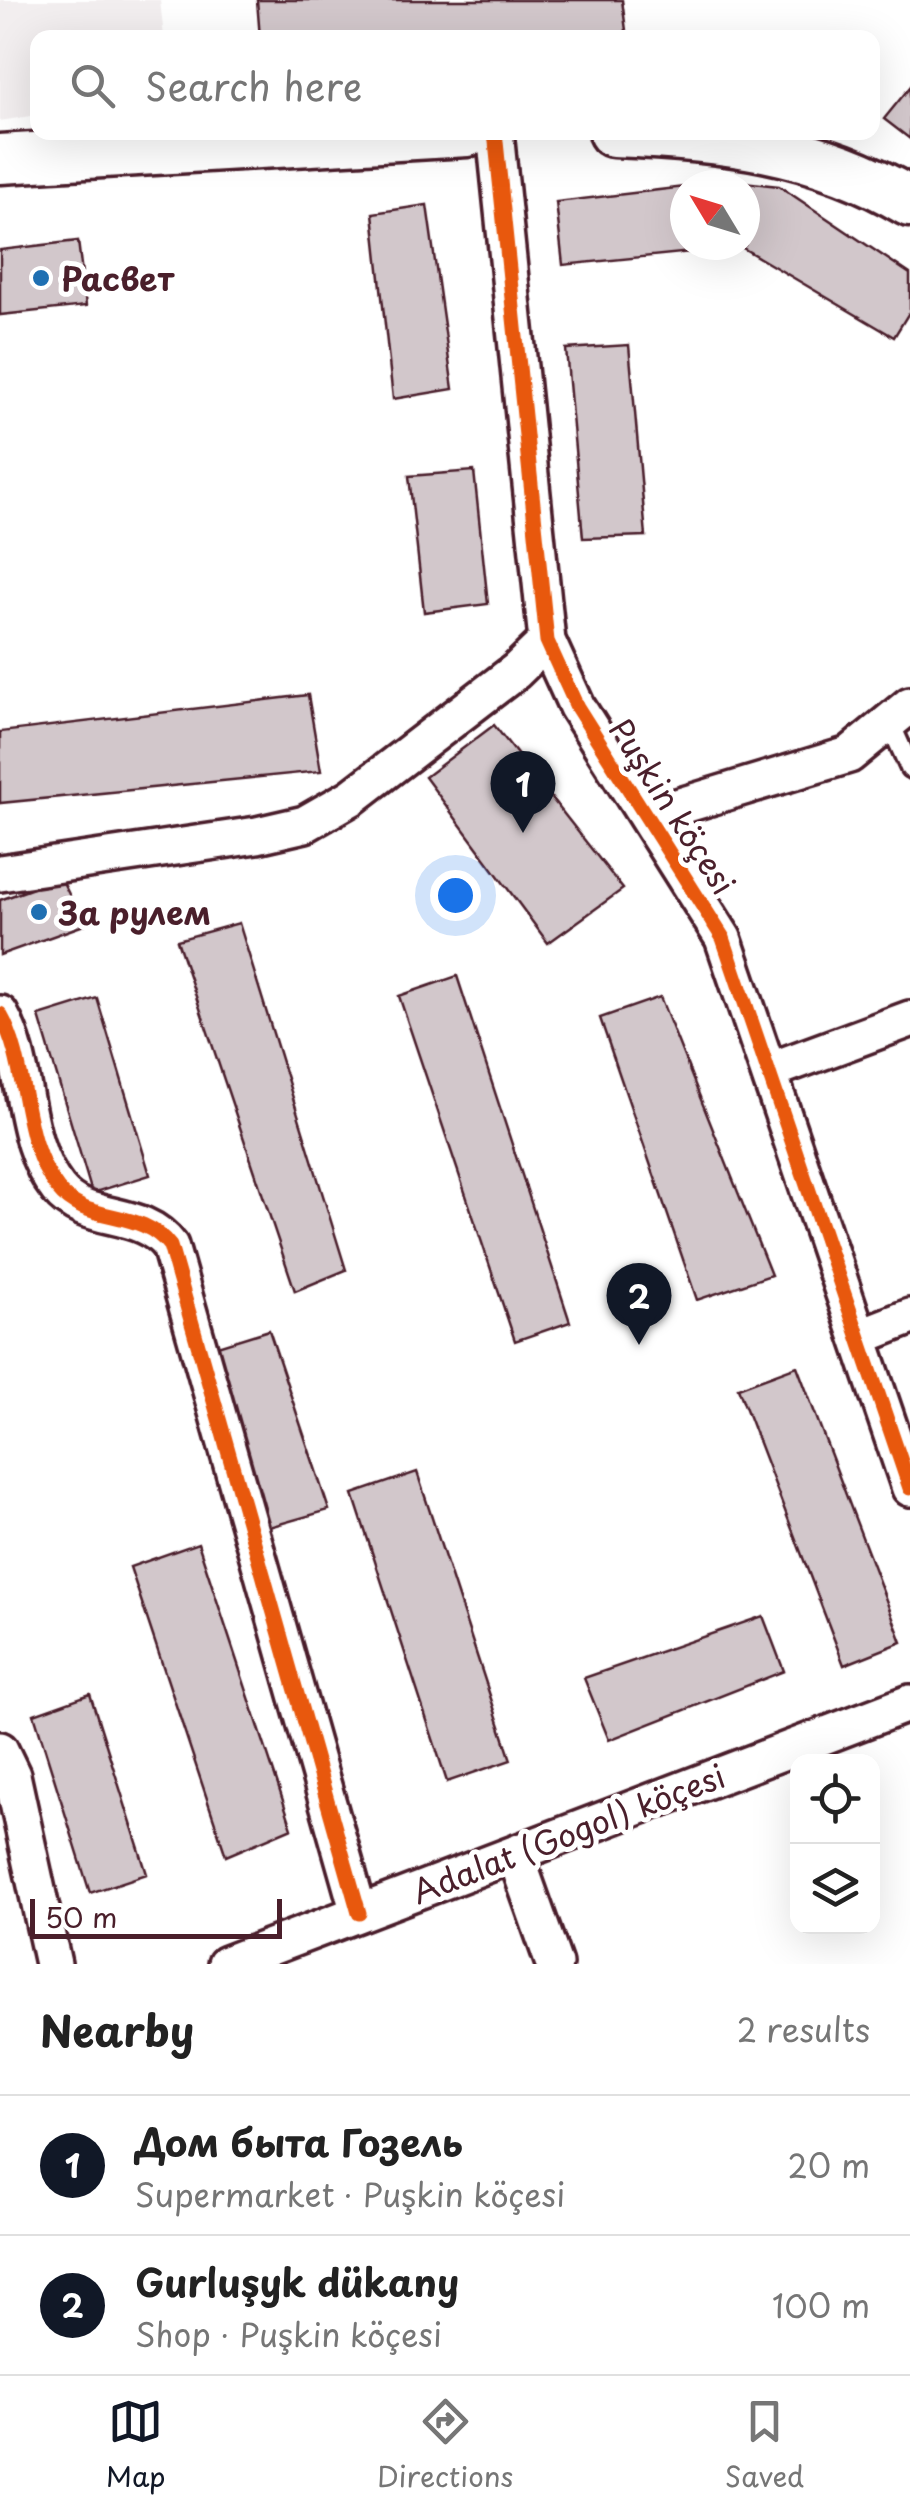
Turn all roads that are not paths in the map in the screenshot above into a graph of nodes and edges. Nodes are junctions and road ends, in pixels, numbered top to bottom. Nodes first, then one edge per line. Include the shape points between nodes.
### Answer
1 (323, 140) edge
2 (496, 140) edge
3 (723, 140) edge
4 (0, 158) edge
5 (910, 202) edge
6 (547, 641) junction
7 (899, 713) edge
8 (910, 768) edge
9 (647, 816) junction
10 (0, 873) edge
11 (0, 1014) edge
12 (910, 1019) edge
13 (769, 1071) junction
14 (910, 1318) edge
15 (859, 1337) junction
16 (910, 1488) edge
17 (910, 1703) edge
18 (0, 1750) edge
19 (515, 1854) junction
20 (359, 1913) junction
21 (53, 1964) edge
22 (226, 1964) edge
23 (554, 1964) edge

1 - 4 main road
2 - 6 street, Puşkin köçesi
3 - 5 main road via 820,159
6 - 9 street, Puşkin köçesi via 577,707
6 - 10 street via 352,797 305,824
7 - 8 lane
7 - 9 street via 849,755
9 - 13 street, Puşkin köçesi via 723,938
11 - 20 street via 36,1144 58,1188 80,1207 142,1222 170,1246
12 - 13 street
13 - 15 street, Puşkin köçesi
14 - 15 street
15 - 16 street, Puşkin köçesi
17 - 19 street, Adalat (Gogol) köçesi
18 - 21 street via 12,1775
19 - 20 street, Adalat (Gogol) köçesi
19 - 23 street
20 - 22 street, Adalat (Gogol) köçesi

